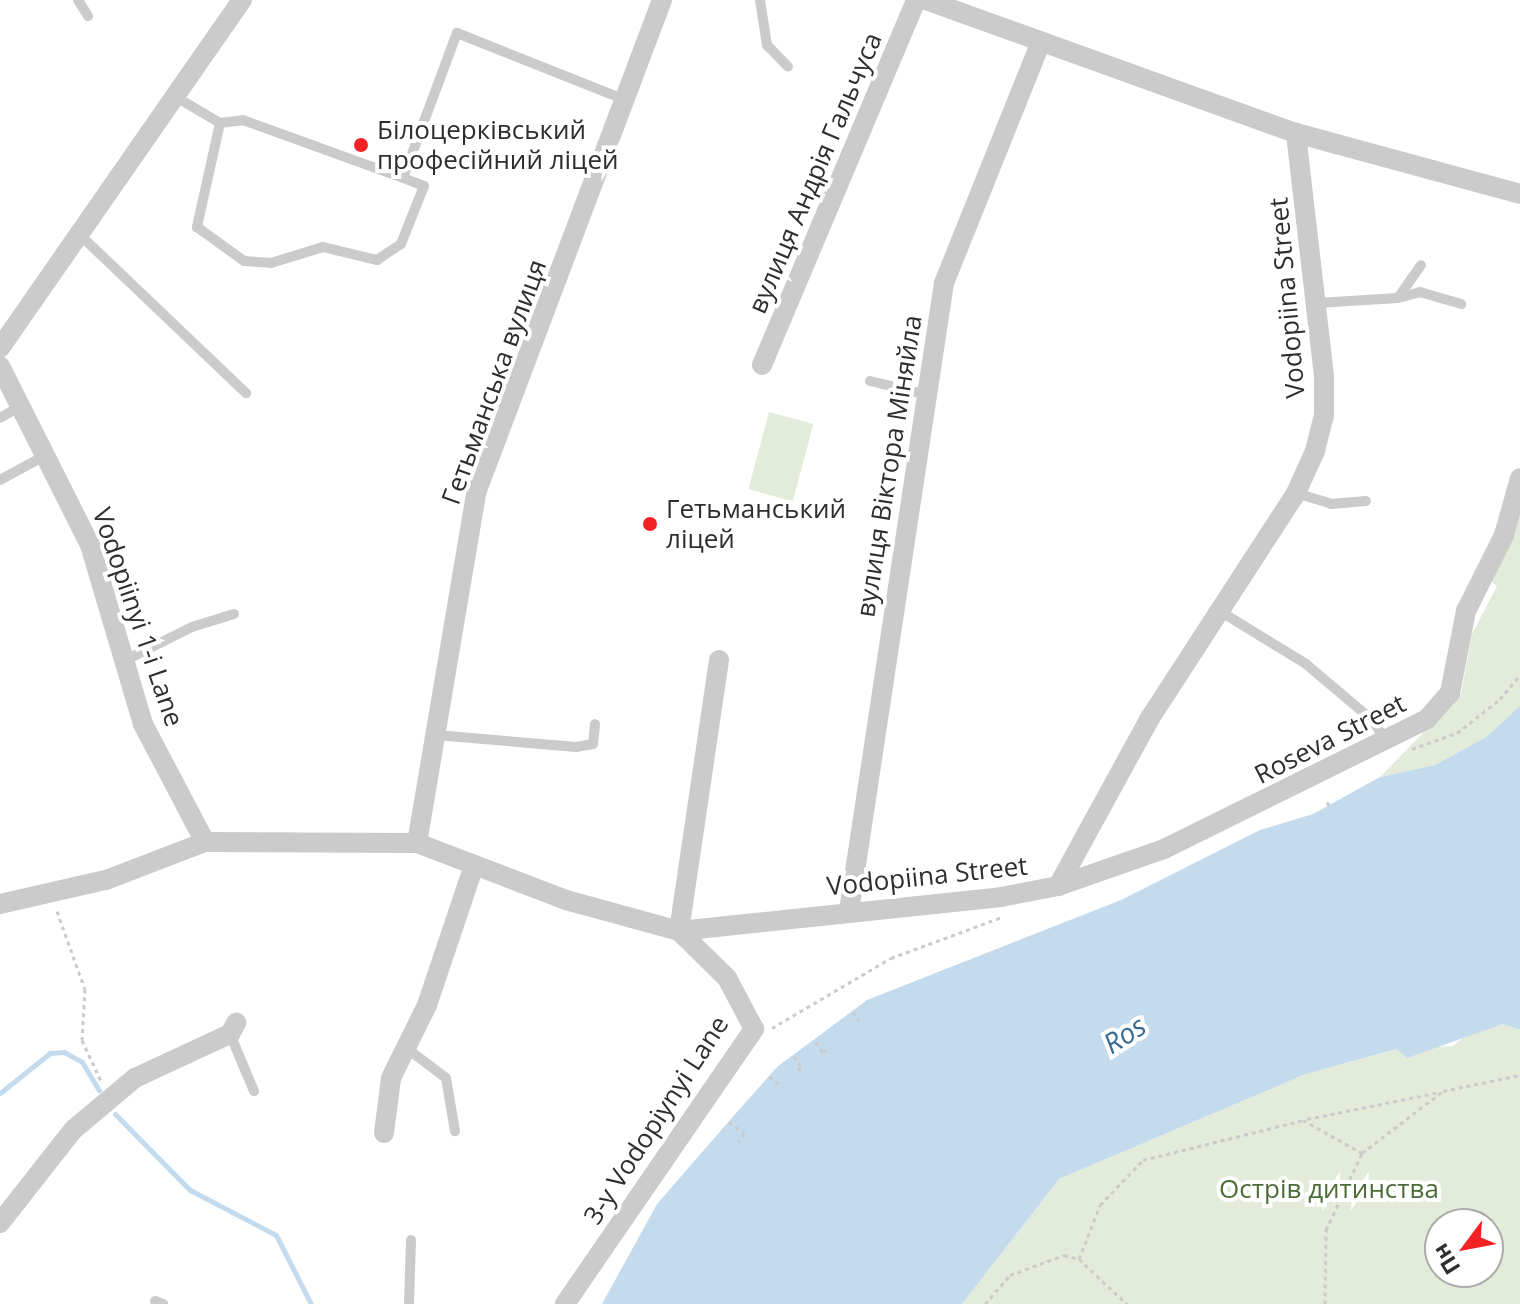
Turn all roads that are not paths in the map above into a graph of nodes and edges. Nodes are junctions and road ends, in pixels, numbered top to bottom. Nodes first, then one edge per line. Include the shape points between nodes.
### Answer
1 (78, 0) edge
2 (242, 0) edge
3 (662, 0) edge
4 (760, 0) edge
5 (916, 0) edge
6 (926, 0) edge
7 (88, 16) dead end
8 (1040, 44) junction
9 (788, 67) dead end
10 (176, 97) junction
11 (625, 100) junction
12 (220, 123) junction
13 (1296, 133) junction
14 (403, 178) junction
15 (1520, 194) edge
16 (79, 234) junction
17 (1421, 265) dead end
18 (1398, 298) junction
19 (1317, 303) junction
20 (1461, 304) dead end
21 (0, 348) edge
22 (762, 365) dead end
23 (0, 366) edge
24 (870, 381) dead end
25 (246, 393) dead end
26 (924, 394) junction
27 (21, 406) junction
28 (0, 418) edge
29 (48, 454) junction
30 (1520, 478) edge
31 (0, 480) edge
32 (1296, 493) junction
33 (1366, 501) dead end
34 (1218, 610) junction
35 (234, 614) dead end
36 (126, 660) junction
37 (719, 660) dead end
38 (595, 724) dead end
39 (436, 735) junction
40 (1388, 743) junction
41 (205, 842) junction
42 (417, 843) junction
43 (474, 865) junction
44 (1058, 886) junction
45 (0, 904) edge
46 (849, 911) junction
47 (679, 931) junction
48 (233, 1029) joint
49 (403, 1046) junction
50 (254, 1091) dead end
51 (455, 1131) dead end
52 (384, 1133) dead end
53 (0, 1223) edge
54 (411, 1240) dead end
55 (409, 1304) edge
56 (565, 1304) edge

1 - 7 lane
2 - 10 street
3 - 11 street, Гетьманська вулиця
4 - 9 lane via 767,45
5 - 22 street, вулиця Андрія Гальчуса
6 - 8 street
8 - 13 street
8 - 26 street, вулиця Віктора Міняйла via 944,283
10 - 12 lane
10 - 16 street
11 - 14 lane via 457,33
11 - 39 street, Гетьманська вулиця via 476,493
12 - 14 lane via 243,120
12 - 14 lane via 197,227 244,261 271,263 323,247 377,260 401,244 424,186
13 - 15 street
13 - 19 street, Vodopiina Street
16 - 21 street
16 - 25 lane
17 - 18 lane
18 - 19 lane
18 - 20 lane via 1420,292
19 - 32 street, Vodopiina Street via 1324,416
23 - 27 street, Vodopiinyi 1-i Lane
24 - 26 lane
26 - 46 street, вулиця Віктора Міняйла
27 - 28 lane
27 - 29 street, Vodopiinyi 1-i Lane
29 - 31 lane
29 - 36 street, Vodopiinyi 1-i Lane via 90,545
30 - 40 street, Roseva Street via 1504,535 1466,611 1450,693 1427,719
32 - 33 lane via 1331,504
32 - 34 street, Vodopiina Street
34 - 40 lane via 1306,664 1370,718
34 - 44 street, Vodopiina Street via 1150,718
35 - 36 lane via 192,627
36 - 41 street, Vodopiinyi 1-i Lane via 143,724
37 - 47 street
38 - 39 lane via 593,744 576,747
39 - 42 street, Гетьманська вулиця
40 - 44 street, Roseva Street via 1164,849
41 - 42 street, Vodopiina Street
41 - 45 street, Vodopiina Street via 52,895
42 - 43 street, Vodopiina Street
43 - 47 street, Vodopiina Street via 566,900
43 - 49 street via 427,1005
44 - 46 street, Vodopiina Street
46 - 47 street, Vodopiina Street
47 - 56 street, 3-y Vodopiynyi Lane via 727,978 754,1029
48 - 50 lane
48 - 53 street via 135,1078 73,1130
49 - 51 lane via 446,1078
49 - 52 street via 391,1078
54 - 55 lane

